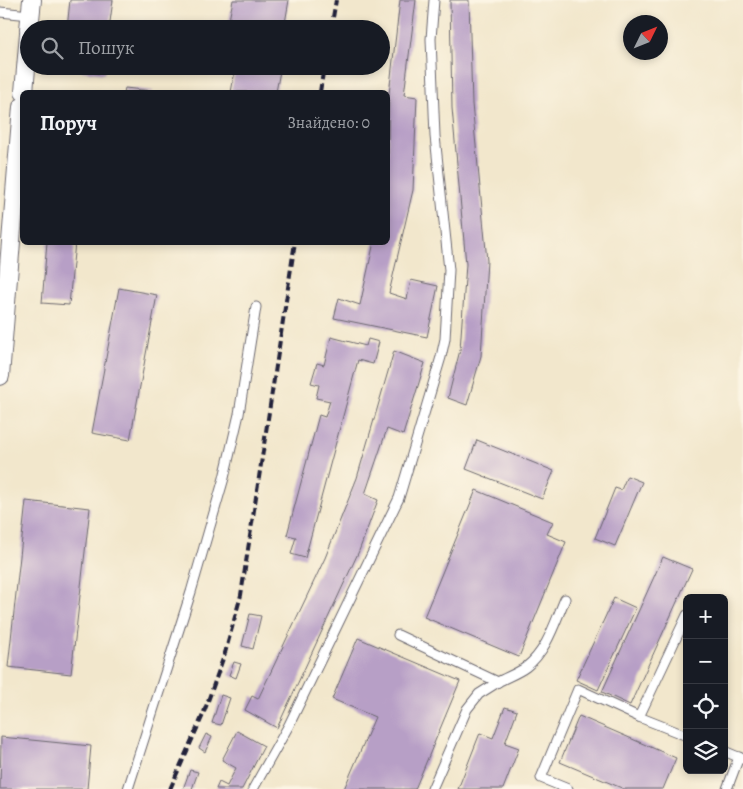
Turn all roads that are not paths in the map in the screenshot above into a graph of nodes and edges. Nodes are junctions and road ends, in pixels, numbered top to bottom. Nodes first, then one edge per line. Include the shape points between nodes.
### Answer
1 (434, 0) edge
2 (0, 12) edge
3 (30, 14) edge
4 (25, 75) edge
5 (24, 90) edge
6 (20, 131) edge
7 (256, 307) dead end
8 (0, 376) edge
9 (565, 599) dead end
10 (683, 624) edge
11 (398, 636) dead end
12 (498, 682) junction
13 (639, 717) junction
14 (683, 734) edge
15 (728, 753) edge
16 (741, 758) edge
17 (128, 789) edge
18 (253, 789) edge
19 (432, 789) edge
20 (568, 789) edge
21 (727, 789) edge

1 - 18 lane via 431,40 435,136 450,270 442,357 399,498 289,725
2 - 3 lane
4 - 5 street
6 - 8 street
7 - 17 lane via 239,414 224,478
9 - 12 lane via 539,655 526,668
10 - 13 lane
11 - 12 lane
12 - 19 lane via 479,694 467,709
13 - 14 lane
13 - 20 lane via 578,689 541,778
15 - 16 lane
16 - 21 lane

